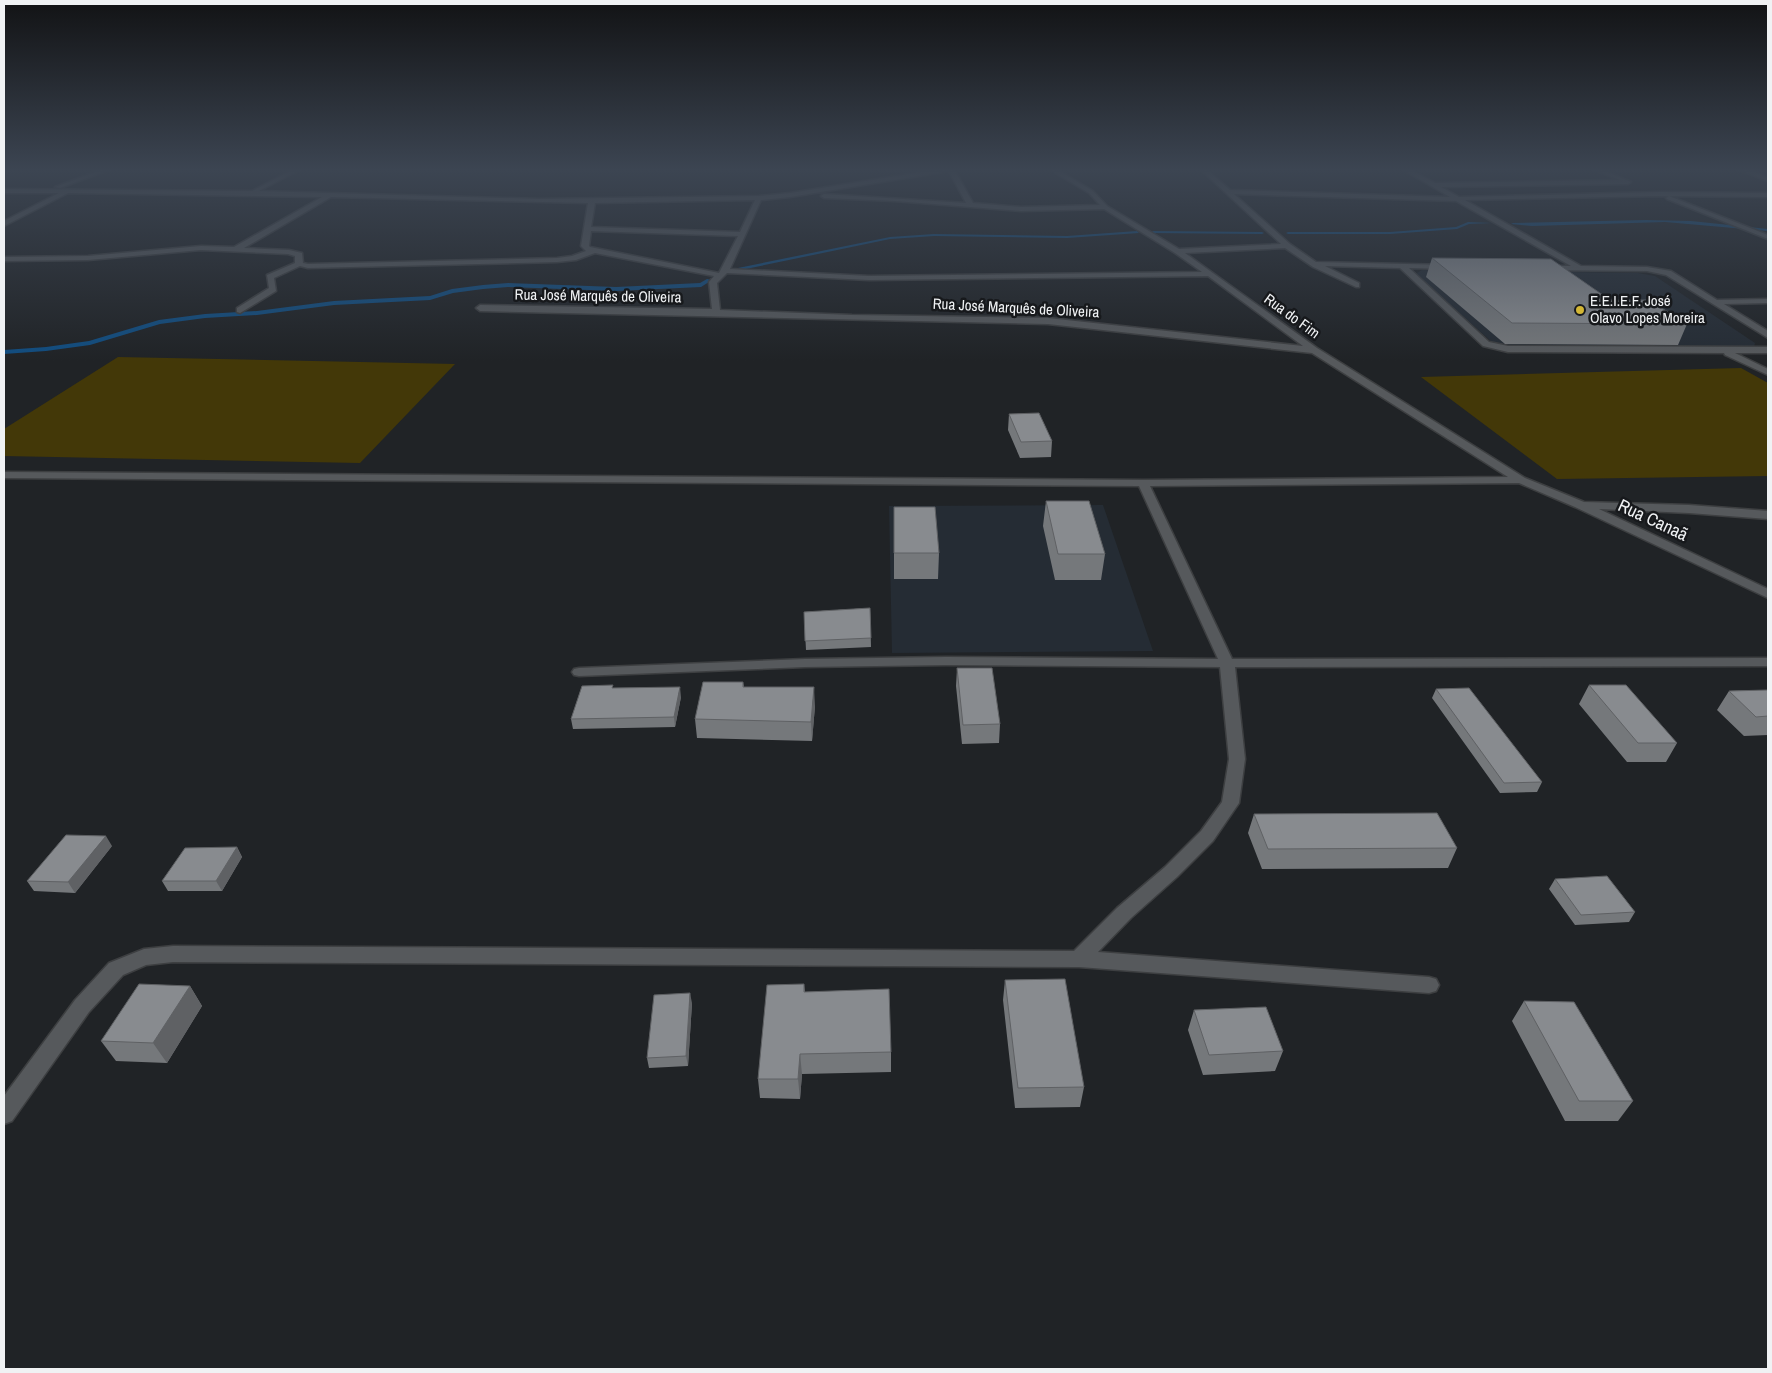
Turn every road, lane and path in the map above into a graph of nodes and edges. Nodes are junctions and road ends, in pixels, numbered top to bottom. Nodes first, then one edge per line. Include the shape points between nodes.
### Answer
1 (264, 233) edge
2 (587, 233) edge
3 (713, 233) edge
4 (1148, 233) edge
5 (1273, 233) edge
6 (1515, 233) edge
7 (742, 234) joint
8 (1287, 246) junction
9 (236, 249) junction
10 (592, 251) junction
11 (1178, 251) junction
12 (4, 259) edge
13 (299, 264) junction
14 (1316, 265) junction
15 (1402, 266) junction
16 (1456, 267) edge
17 (1532, 268) edge
18 (1580, 268) junction
19 (722, 273) junction
20 (1209, 274) junction
21 (1356, 285) dead end
22 (1768, 301) edge
23 (1716, 302) junction
24 (480, 308) dead end
25 (240, 310) dead end
26 (716, 312) junction
27 (1768, 334) edge
28 (1314, 350) junction
29 (1722, 350) junction
30 (1768, 350) edge
31 (1768, 372) edge
32 (4, 475) edge
33 (1521, 480) junction
34 (1143, 483) junction
35 (1579, 504) junction
36 (1768, 515) edge
37 (1768, 594) edge
38 (1768, 662) edge
39 (1227, 663) junction
40 (579, 672) dead end
41 (1079, 958) junction
42 (1429, 985) dead end
43 (4, 1114) edge

1 - 9 street
2 - 10 street via 585,246
3 - 7 street
4 - 11 street, Rua do Fim
5 - 8 street
6 - 18 street
7 - 19 street
8 - 11 street
8 - 14 street
9 - 12 street via 179,248 88,258
9 - 13 street via 295,254 299,255
10 - 13 street via 557,260
10 - 19 street
11 - 20 street, Rua do Fim
13 - 25 street via 270,277 273,290
14 - 15 street
14 - 21 street
15 - 16 street
15 - 29 street via 1486,344 1496,347
17 - 18 street
18 - 23 street via 1658,270 1676,277
19 - 20 street via 869,278
19 - 26 street via 713,282
20 - 28 street, Rua do Fim
22 - 23 street
23 - 27 street
24 - 26 street, Rua José Marquês de Oliveira
26 - 28 street, Rua José Marquês de Oliveira via 1046,321 1226,343
28 - 33 street, Rua do Fim
29 - 30 street
29 - 31 street
32 - 34 street
33 - 34 street
33 - 35 street, Rua Canaã
34 - 39 street
35 - 36 street
35 - 37 street, Rua Canaã
38 - 39 street
39 - 40 street via 946,660
39 - 41 street via 1237,759 1230,804 1207,836
41 - 42 street
41 - 43 street via 183,954 144,957 116,968 82,1006

